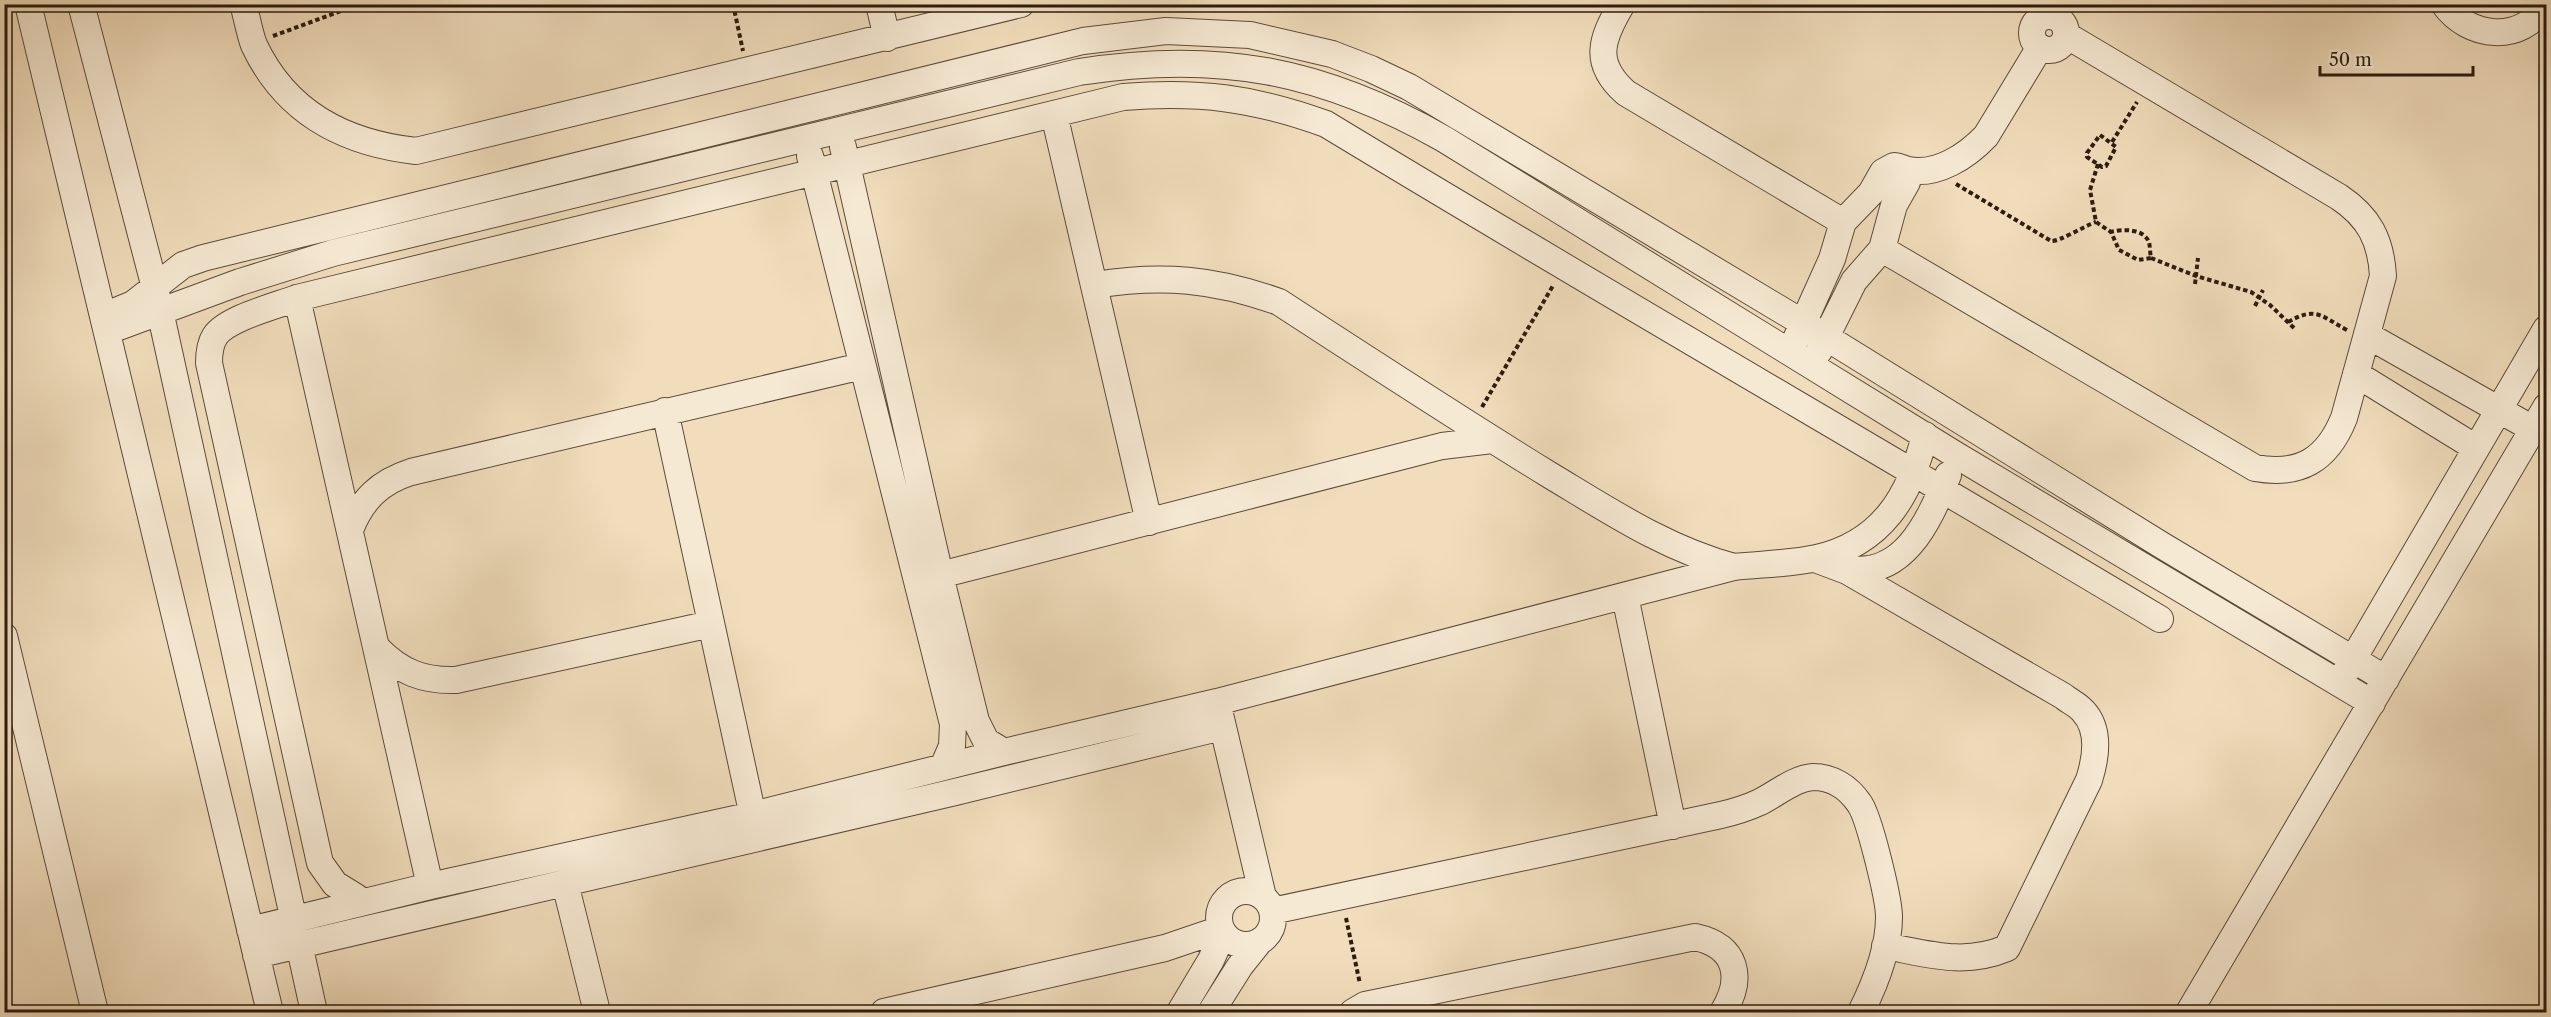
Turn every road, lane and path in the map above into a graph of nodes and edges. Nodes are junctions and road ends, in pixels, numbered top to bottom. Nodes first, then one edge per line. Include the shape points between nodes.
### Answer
1 (28, 4) edge
2 (81, 4) edge
3 (243, 4) edge
4 (360, 4) edge
5 (733, 4) edge
6 (879, 4) edge
7 (1021, 4) edge
8 (1622, 4) edge
9 (2444, 4) edge
10 (2546, 4) edge
11 (2035, 25) edge
12 (887, 38) junction
13 (254, 43) junction
14 (748, 72) junction
15 (2148, 84) junction
16 (1054, 114) junction
17 (841, 129) junction
18 (806, 138) junction
19 (2112, 142) junction
20 (846, 164) junction
21 (2098, 164) junction
22 (1938, 167) junction
23 (1907, 170) junction
24 (813, 171) junction
25 (1843, 222) junction
26 (2096, 222) junction
27 (2111, 232) junction
28 (1882, 249) junction
29 (2151, 258) junction
30 (2198, 258) dead end
31 (1564, 268) junction
32 (2196, 276) junction
33 (2195, 284) dead end
34 (1095, 285) junction
35 (155, 288) junction
36 (2263, 290) dead end
37 (297, 298) junction
38 (2259, 298) junction
39 (2254, 306) dead end
40 (161, 312) junction
41 (2288, 322) junction
42 (105, 323) junction
43 (1803, 323) junction
44 (2294, 328) dead end
45 (2547, 329) edge
46 (2367, 335) junction
47 (1826, 337) junction
48 (1790, 352) junction
49 (862, 366) junction
50 (1812, 366) junction
51 (2356, 374) junction
52 (2547, 407) edge
53 (2499, 410) junction
54 (665, 411) junction
55 (1471, 426) junction
56 (2534, 429) junction
57 (1925, 435) junction
58 (1492, 440) junction
59 (2476, 448) junction
60 (1956, 455) junction
61 (1914, 473) junction
62 (1942, 489) junction
63 (1149, 522) junction
64 (350, 530) junction
65 (1826, 562) junction
66 (1734, 567) junction
67 (940, 575) junction
68 (1625, 596) junction
69 (2160, 619) dead end
70 (711, 624) junction
71 (4, 636) edge
72 (2315, 637) junction
73 (377, 648) junction
74 (2353, 659) junction
75 (2301, 662) junction
76 (2386, 679) junction
77 (2338, 683) junction
78 (1217, 702) junction
79 (2372, 703) junction
80 (1222, 727) junction
81 (1004, 752) junction
82 (946, 766) junction
83 (955, 792) junction
84 (768, 823) junction
85 (1673, 826) junction
86 (565, 883) junction
87 (430, 886) junction
88 (1342, 897) junction
89 (357, 903) junction
90 (1267, 904) junction
91 (294, 919) junction
92 (250, 930) junction
93 (1222, 931) junction
94 (1260, 940) junction
95 (300, 945) junction
96 (1885, 946) junction
97 (256, 955) junction
98 (1419, 1003) edge
99 (926, 1008) edge
100 (1359, 1009) edge
101 (95, 1012) edge
102 (270, 1012) edge
103 (314, 1012) edge
104 (597, 1012) edge
105 (884, 1012) edge
106 (1180, 1012) edge
107 (1211, 1012) edge
108 (1723, 1012) edge
109 (1861, 1012) edge
110 (2189, 1012) edge

1 - 42 street
2 - 35 street
3 - 13 street
4 - 13 path
5 - 14 path
6 - 12 street
7 - 12 street
8 - 25 street via 1604,40 1603,56 1615,83
9 - 10 street via 2465,26 2499,33 2531,21
11 - 15 street via 2045,50 2061,45 2066,35
11 - 22 street via 1986,136 1965,156
12 - 14 street
13 - 14 street via 270,73 292,99 319,121 349,137 382,147 416,151
15 - 19 path
15 - 46 street via 2355,207 2368,222 2382,257 2383,276
16 - 20 street
16 - 31 street via 1123,97 1164,94 1206,94 1287,110 1326,124
16 - 34 street
17 - 18 street
17 - 20 street
17 - 48 street via 1117,66 1212,63 1305,78 1377,104 1444,139
18 - 24 street
18 - 40 street via 333,253
19 - 21 path via 2116,147 2106,166
19 - 21 path via 2100,135 2096,137 2087,157
20 - 24 street
20 - 67 street
21 - 26 path via 2090,190
22 - 23 street
22 - 26 path via 1960,186 2050,241 2058,242 2076,229
23 - 25 street via 1901,166 1888,168
23 - 28 street via 1907,183 1894,205
24 - 37 street
24 - 49 street
25 - 43 street via 1832,259
26 - 27 path
27 - 29 path via 2119,250 2138,260
27 - 29 path via 2127,228 2145,237
28 - 47 street via 1854,281
28 - 51 street via 2255,468 2293,469 2326,451 2337,436
29 - 32 path
30 - 32 path
31 - 55 path
31 - 61 street
32 - 33 path
32 - 38 path via 2238,287
34 - 55 street via 1188,279 1250,291 1279,302
34 - 63 street
35 - 40 street
35 - 42 street
35 - 43 street via 183,266 203,258 1083,41 1146,33 1209,32 1250,35 1332,54 1409,87
36 - 38 path
37 - 64 street
37 - 89 street via 225,326 215,336 209,363 321,863 335,884 356,897
38 - 39 path
38 - 41 path
40 - 42 street
40 - 91 street
41 - 44 path
41 - 46 path via 2314,313 2348,331
42 - 92 street
43 - 47 street
43 - 48 street
45 - 53 street
46 - 51 street
46 - 53 street
47 - 50 street
47 - 72 street
48 - 50 street
49 - 54 street
49 - 82 street via 953,724
50 - 57 street
51 - 59 street
52 - 56 street
53 - 56 street
53 - 59 street
54 - 64 street via 394,478 366,499
54 - 70 street
55 - 58 street
56 - 76 street
57 - 60 street
57 - 61 street
58 - 63 street via 1442,446
58 - 66 street via 1654,537 1693,555
59 - 74 street
60 - 62 street
60 - 75 street
61 - 62 street
61 - 65 street via 1895,508 1871,534
62 - 65 street via 1925,525 1898,557 1869,569 1853,570
62 - 69 street
63 - 67 street
64 - 73 street
65 - 66 street
65 - 96 street via 2063,696 2084,712 2095,733 2097,757 2089,780 2007,948 1967,959
66 - 68 street
67 - 81 street via 980,732 994,748
68 - 78 street
68 - 85 street
70 - 73 street via 456,680 430,679 404,671
70 - 84 street
71 - 101 street
72 - 74 street
72 - 75 street via 2312,656
73 - 87 street
74 - 76 street
74 - 77 street
75 - 77 street
76 - 79 street
77 - 79 street
78 - 80 street
78 - 81 street
79 - 110 street
80 - 83 street
80 - 90 street
81 - 82 street
82 - 83 street via 956,770 960,777
82 - 84 street
83 - 84 street
84 - 86 street
84 - 87 street
85 - 88 street
85 - 96 street via 1740,810 1812,777 1831,780 1848,790 1861,805 1886,890 1889,917
86 - 95 street
86 - 104 street
87 - 89 street
88 - 90 street
88 - 100 path
89 - 91 street
90 - 93 street via 1247,891 1230,896 1221,910
90 - 94 street via 1271,928
91 - 92 street
91 - 95 street
92 - 97 street
93 - 94 street via 1242,944
93 - 99 street
93 - 106 street via 1211,960
94 - 107 street
95 - 97 street
95 - 103 street
96 - 109 street via 1874,987
97 - 102 street
98 - 100 street
98 - 108 street via 1695,937 1710,940 1732,961 1734,990
99 - 105 street

